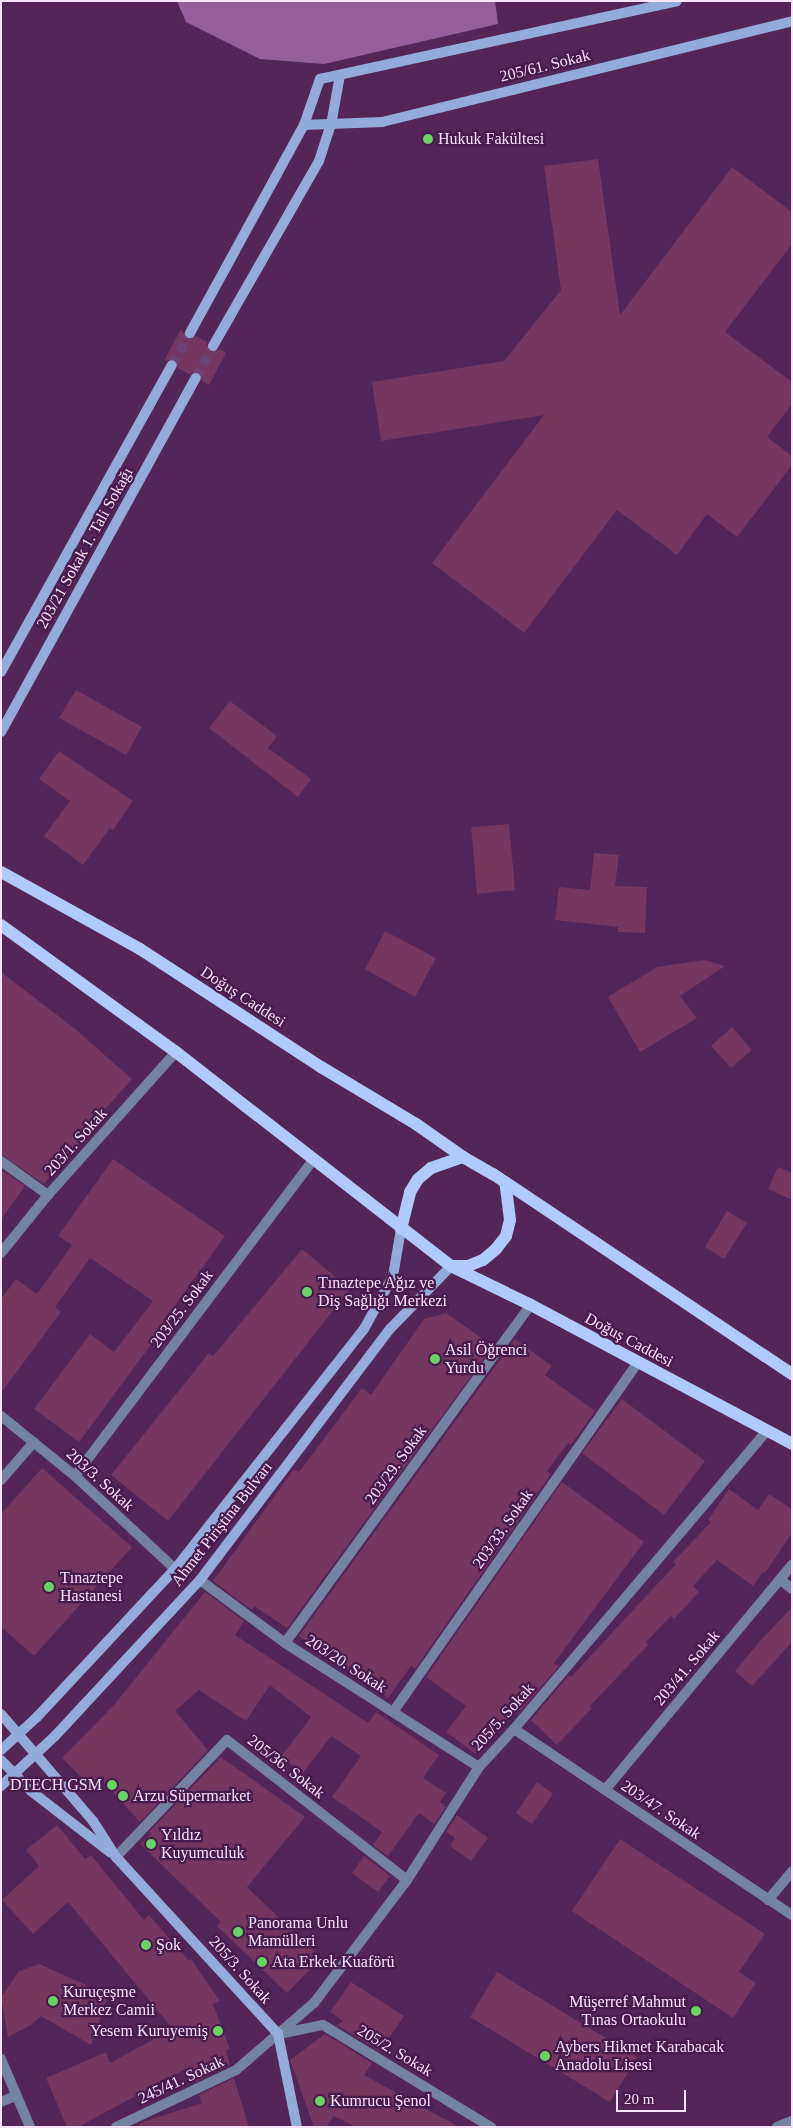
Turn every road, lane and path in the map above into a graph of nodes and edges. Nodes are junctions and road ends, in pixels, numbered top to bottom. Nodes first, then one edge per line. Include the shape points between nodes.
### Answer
1 (676, 1) edge
2 (792, 21) edge
3 (340, 75) junction
4 (304, 125) junction
5 (331, 125) junction
6 (190, 333) tunnel mouth
7 (213, 346) tunnel mouth
8 (172, 365) tunnel mouth
9 (196, 378) tunnel mouth
10 (1, 672) edge
11 (1, 732) edge
12 (1, 872) edge
13 (1, 926) edge
14 (176, 1052) junction
15 (463, 1157) junction
16 (313, 1160) junction
17 (1, 1161) edge
18 (504, 1182) junction
19 (48, 1195) junction
20 (401, 1229) junction
21 (1, 1253) edge
22 (451, 1266) junction
23 (531, 1306) junction
24 (637, 1363) junction
25 (792, 1374) edge
26 (1, 1416) edge
27 (766, 1431) junction
28 (34, 1442) junction
29 (792, 1444) edge
30 (75, 1476) junction
31 (1, 1480) edge
32 (792, 1565) edge
33 (175, 1569) junction
34 (200, 1580) junction
35 (781, 1580) junction
36 (792, 1589) edge
37 (285, 1642) junction
38 (392, 1712) junction
39 (1, 1714) edge
40 (514, 1729) junction
41 (19, 1735) junction
42 (1, 1750) edge
43 (36, 1755) junction
44 (3, 1762) edge
45 (479, 1767) junction
46 (14, 1774) junction
47 (1, 1786) edge
48 (605, 1790) junction
49 (116, 1857) junction
50 (792, 1871) edge
51 (408, 1880) junction
52 (768, 1900) junction
53 (792, 1915) edge
54 (278, 2034) junction
55 (1, 2059) edge
56 (15, 2096) junction
57 (1, 2102) edge
58 (792, 2121) edge
59 (30, 2127) edge
60 (116, 2127) edge
61 (297, 2127) edge
62 (491, 2127) edge
63 (777, 2127) edge

1 - 3 main road, 205/61. Sokak
2 - 5 main road, 205/61. Sokak via 382,122
3 - 4 main road, 205/61. Sokak via 320,79
3 - 5 main road
4 - 5 main road, 205/61. Sokak
4 - 6 main road
5 - 7 main road via 319,161
8 - 10 main road, 203/21 Sokak 1. Tali Sokağı
9 - 11 main road, 203/21 Sokak 1. Tali Sokağı
12 - 15 main road, Doğuş Caddesi via 140,949
13 - 14 main road
14 - 16 main road
14 - 19 street, 203/1. Sokak
15 - 18 main road
15 - 20 main road via 431,1168 418,1179 410,1192
16 - 20 main road
16 - 30 street, 203/25. Sokak
17 - 19 street
18 - 22 main road via 510,1220 506,1236 483,1260 468,1266
18 - 25 main road
19 - 21 street, 203/1. Sokak
20 - 22 main road
20 - 33 main road, Ahmet Piriştina Bulvarı via 393,1276 364,1329
22 - 23 main road, Doğuş Caddesi
22 - 34 main road, Ahmet Piriştina Bulvarı via 390,1329
23 - 24 main road, Doğuş Caddesi
23 - 37 street, 203/29. Sokak
24 - 27 main road, Doğuş Caddesi
24 - 38 street, 203/33. Sokak
26 - 28 street, 203/3. Sokak
27 - 29 main road, Doğuş Caddesi
27 - 40 street, 205/5. Sokak
28 - 30 street, 203/3. Sokak
28 - 31 street
30 - 33 street, 203/3. Sokak
32 - 35 street, 203/41. Sokak
33 - 41 main road, Ahmet Piriştina Bulvarı
34 - 37 street, 203/20. Sokak
34 - 43 main road, Ahmet Piriştina Bulvarı
35 - 36 street
35 - 48 street, 203/41. Sokak
37 - 38 street, 203/20. Sokak
38 - 45 street, 203/20. Sokak
39 - 41 main road, 205/3. Sokak
40 - 45 street, 205/5. Sokak
40 - 48 street, 203/47. Sokak
41 - 42 main road, Ahmet Piriştina Bulvarı
41 - 43 main road, 205/3. Sokak
43 - 46 main road, Ahmet Piriştina Bulvarı
43 - 49 main road, 205/3. Sokak via 93,1821
44 - 46 main road, 205/3. Sokak
45 - 51 street, 205/5. Sokak
46 - 47 main road, Ahmet Piriştina Bulvarı
46 - 49 main road, 205/3. Sokak
48 - 52 street, 203/47. Sokak
49 - 51 street, 205/36. Sokak via 227,1740
49 - 54 main road, 205/3. Sokak
50 - 52 street
51 - 54 street, 205/5. Sokak via 314,2003
52 - 53 street, 203/47. Sokak
54 - 60 street, 245/41. Sokak via 236,2070
54 - 61 main road
54 - 62 street, 205/2. Sokak via 323,2026
55 - 56 street
56 - 57 street
56 - 59 street
58 - 63 street

